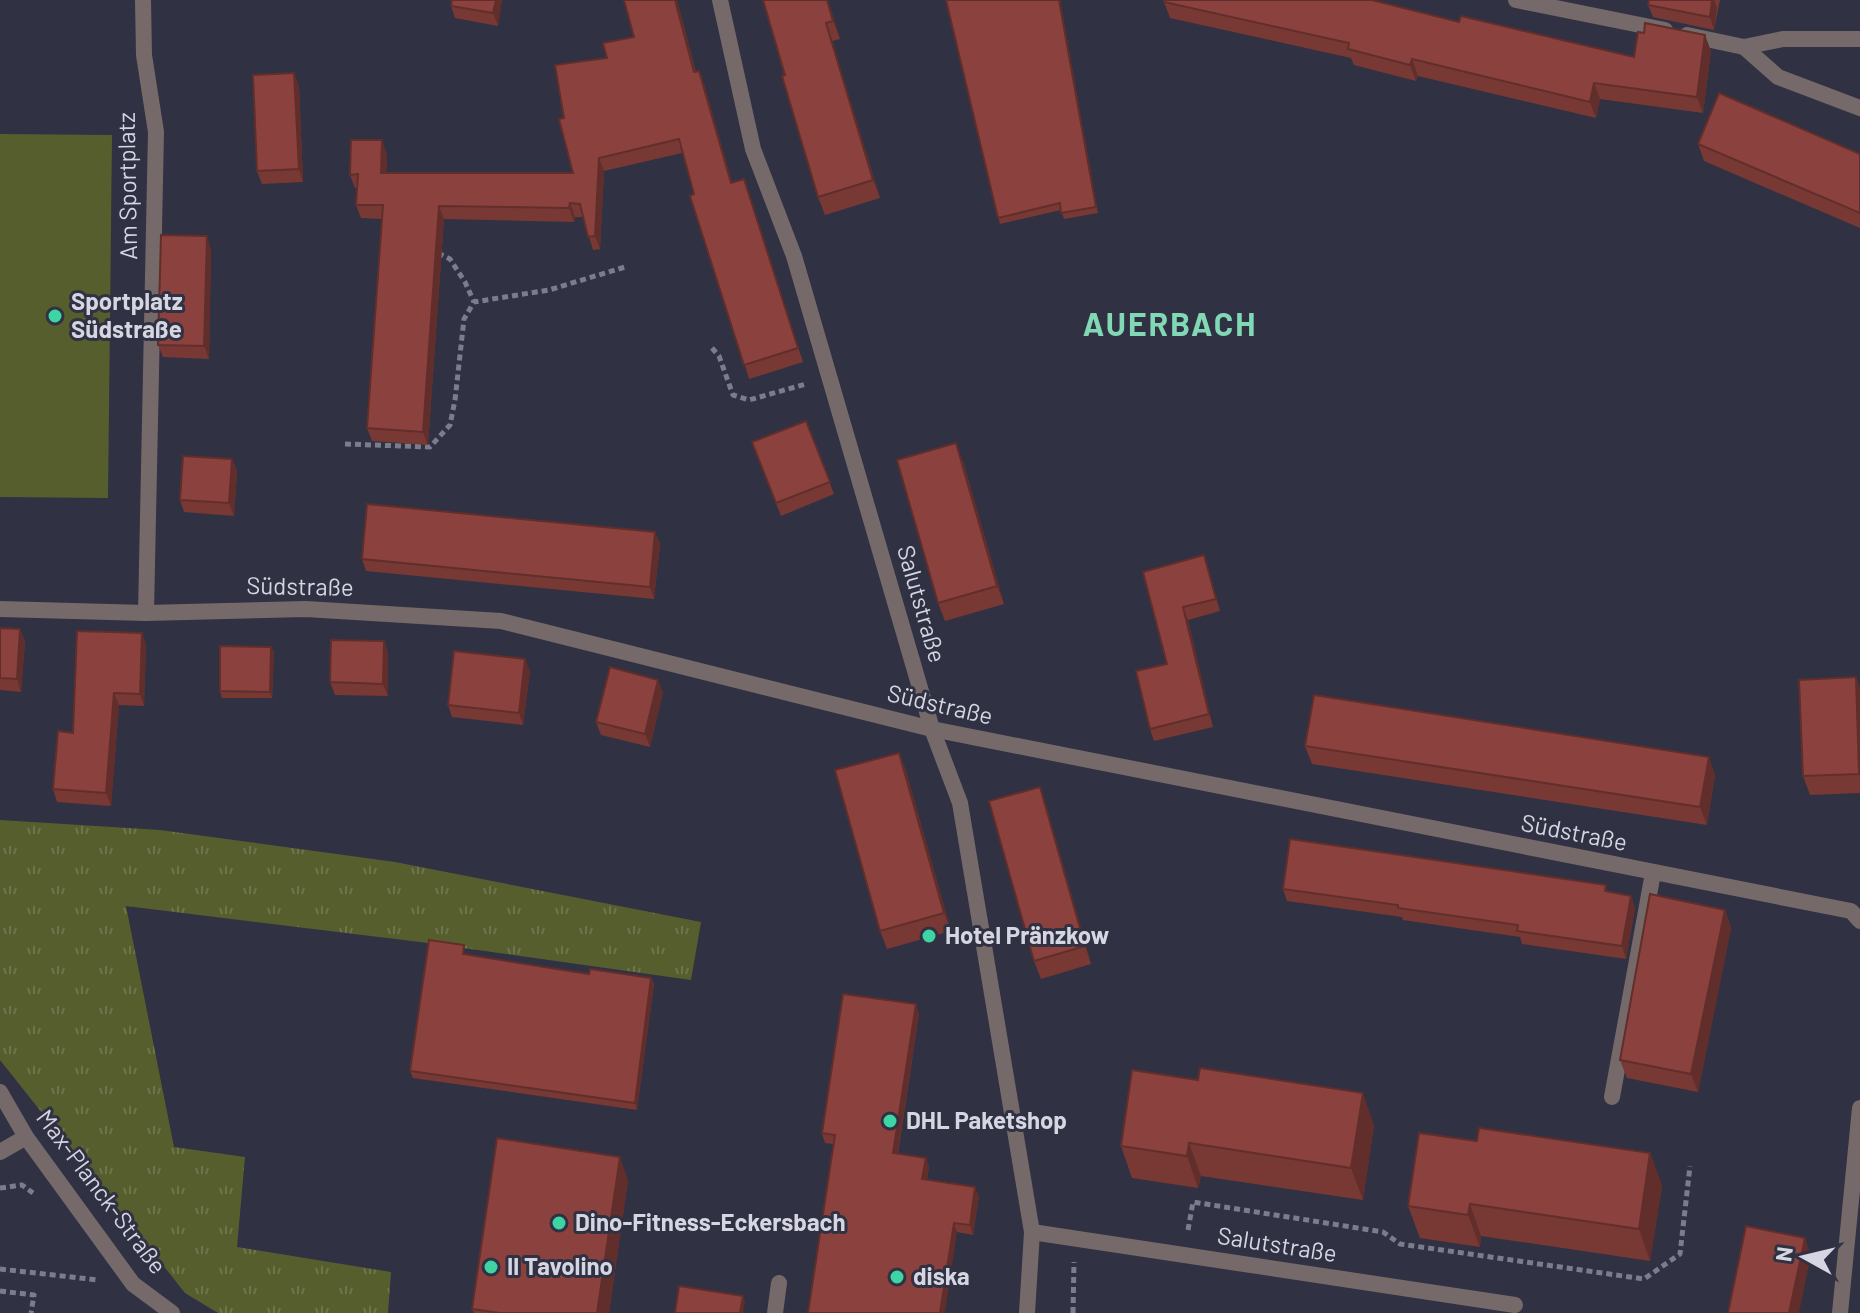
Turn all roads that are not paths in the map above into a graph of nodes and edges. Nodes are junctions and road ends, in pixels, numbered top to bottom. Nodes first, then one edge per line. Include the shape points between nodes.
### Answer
1 (143, 0) edge
2 (720, 0) edge
3 (1516, 0) edge
4 (1860, 39) edge
5 (1744, 47) junction
6 (1860, 108) edge
7 (0, 609) edge
8 (146, 613) junction
9 (932, 729) junction
10 (1653, 873) junction
11 (1860, 921) edge
12 (0, 1092) edge
13 (1612, 1097) dead end
14 (1860, 1108) edge
15 (26, 1137) junction
16 (0, 1152) edge
17 (1032, 1232) junction
18 (779, 1283) dead end
19 (1515, 1305) dead end
20 (172, 1313) edge
21 (775, 1313) edge
22 (1027, 1313) edge
23 (1840, 1313) edge

1 - 8 street, Am Sportplatz via 144,55 156,132
2 - 9 street, Salutstraße via 753,149 794,256
3 - 5 street
4 - 5 street via 1783,39
5 - 6 street via 1778,77
7 - 8 street, Südstraße
8 - 9 street, Südstraße via 306,609 501,621
9 - 10 street, Südstraße
9 - 17 street, Salutstraße via 960,803
10 - 11 street, Südstraße via 1851,911
10 - 13 street
12 - 15 street, Max-Planck-Straße
14 - 23 street
15 - 16 street
15 - 20 street, Max-Planck-Straße via 133,1284
17 - 19 street, Salutstraße
17 - 22 street, Salutstraße
18 - 21 street

